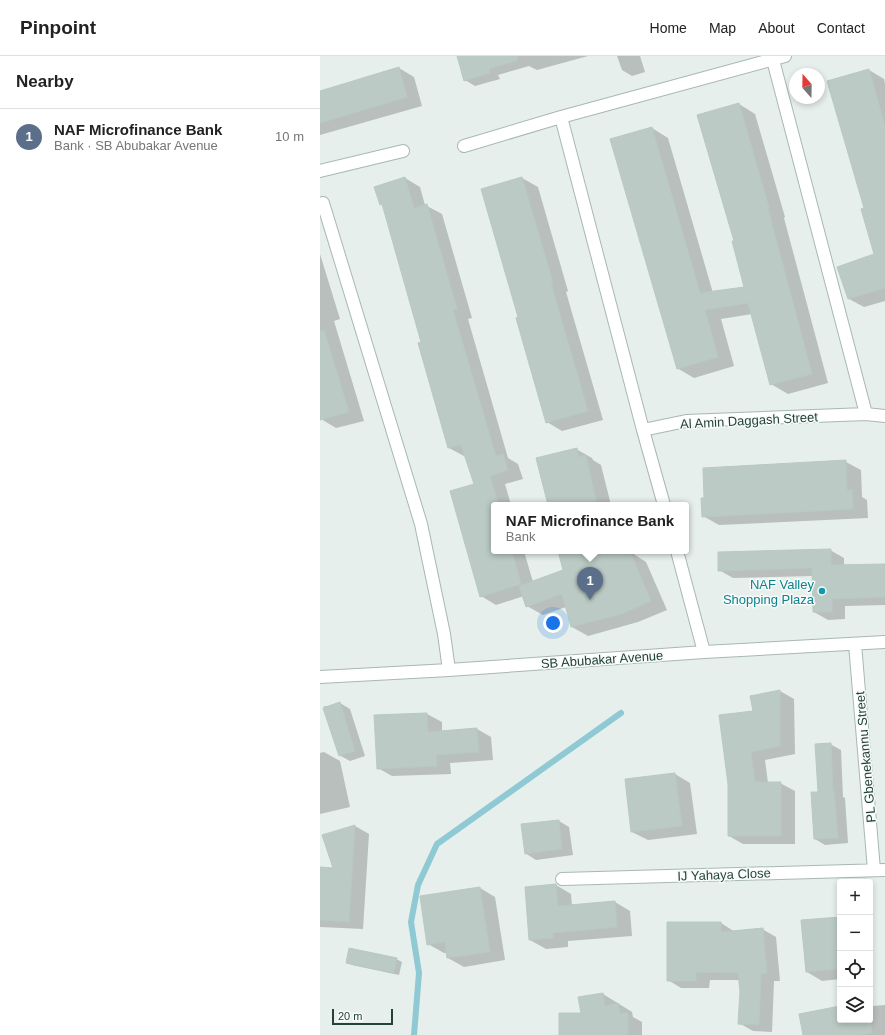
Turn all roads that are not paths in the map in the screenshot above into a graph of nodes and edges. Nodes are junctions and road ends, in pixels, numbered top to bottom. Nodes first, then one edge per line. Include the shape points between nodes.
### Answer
1 (786, 56) edge
2 (773, 60) junction
3 (561, 117) junction
4 (464, 146) dead end
5 (403, 151) dead end
6 (320, 171) edge
7 (324, 203) dead end
8 (866, 414) junction
9 (885, 416) edge
10 (643, 430) junction
11 (663, 502) edge
12 (678, 554) edge
13 (885, 642) edge
14 (855, 644) junction
15 (704, 652) junction
16 (449, 670) junction
17 (320, 677) edge
18 (880, 870) edge
19 (562, 879) dead end

1 - 2 street
2 - 3 street
2 - 8 street
3 - 4 street
3 - 10 street
5 - 6 street
7 - 16 street via 421,524
8 - 9 street, Al Amin Daggash Street
8 - 10 street, Al Amin Daggash Street via 686,421
10 - 11 street
12 - 15 street
13 - 14 street, SB Abubakar Avenue
14 - 15 street, SB Abubakar Avenue
14 - 18 street, PL Gbenekannu Street
15 - 16 street, SB Abubakar Avenue
16 - 17 street, SB Abubakar Avenue
18 - 19 street, IJ Yahaya Close

